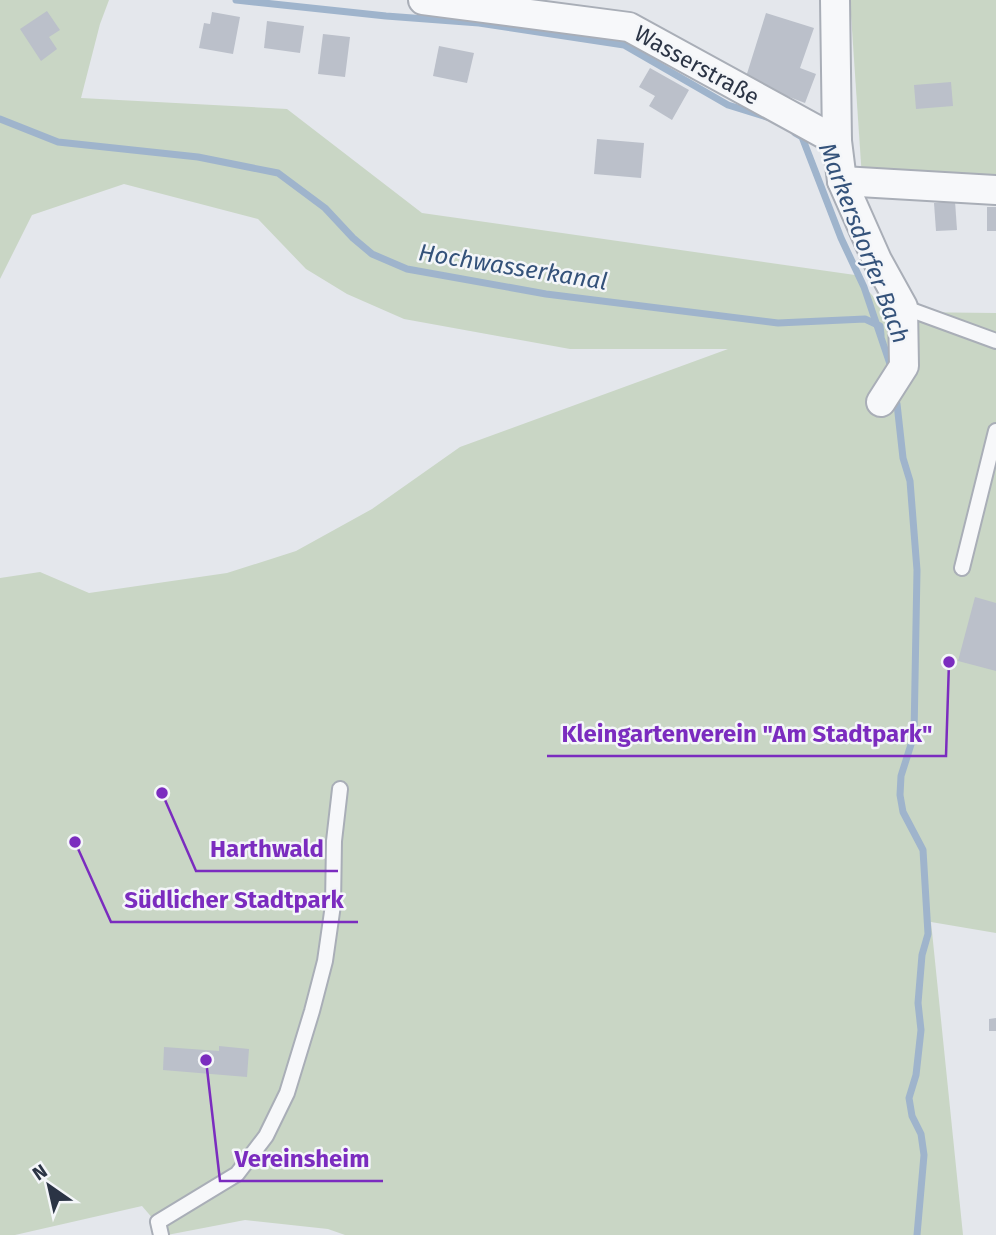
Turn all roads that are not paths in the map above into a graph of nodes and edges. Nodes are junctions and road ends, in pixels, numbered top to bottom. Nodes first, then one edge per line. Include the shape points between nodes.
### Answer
1 (423, 0) edge
2 (835, 0) edge
3 (837, 141) junction
4 (842, 181) junction
5 (996, 190) edge
6 (903, 307) junction
7 (996, 341) edge
8 (881, 402) dead end
9 (996, 431) edge
10 (962, 568) dead end
11 (340, 789) dead end
12 (161, 1235) edge

1 - 3 street, Wasserstraße via 629,27
2 - 3 street
3 - 4 street
4 - 5 street
4 - 6 street
6 - 7 lane
6 - 8 street via 904,366
9 - 10 lane
11 - 12 lane via 325,961 287,1093 266,1136 237,1174 158,1222

